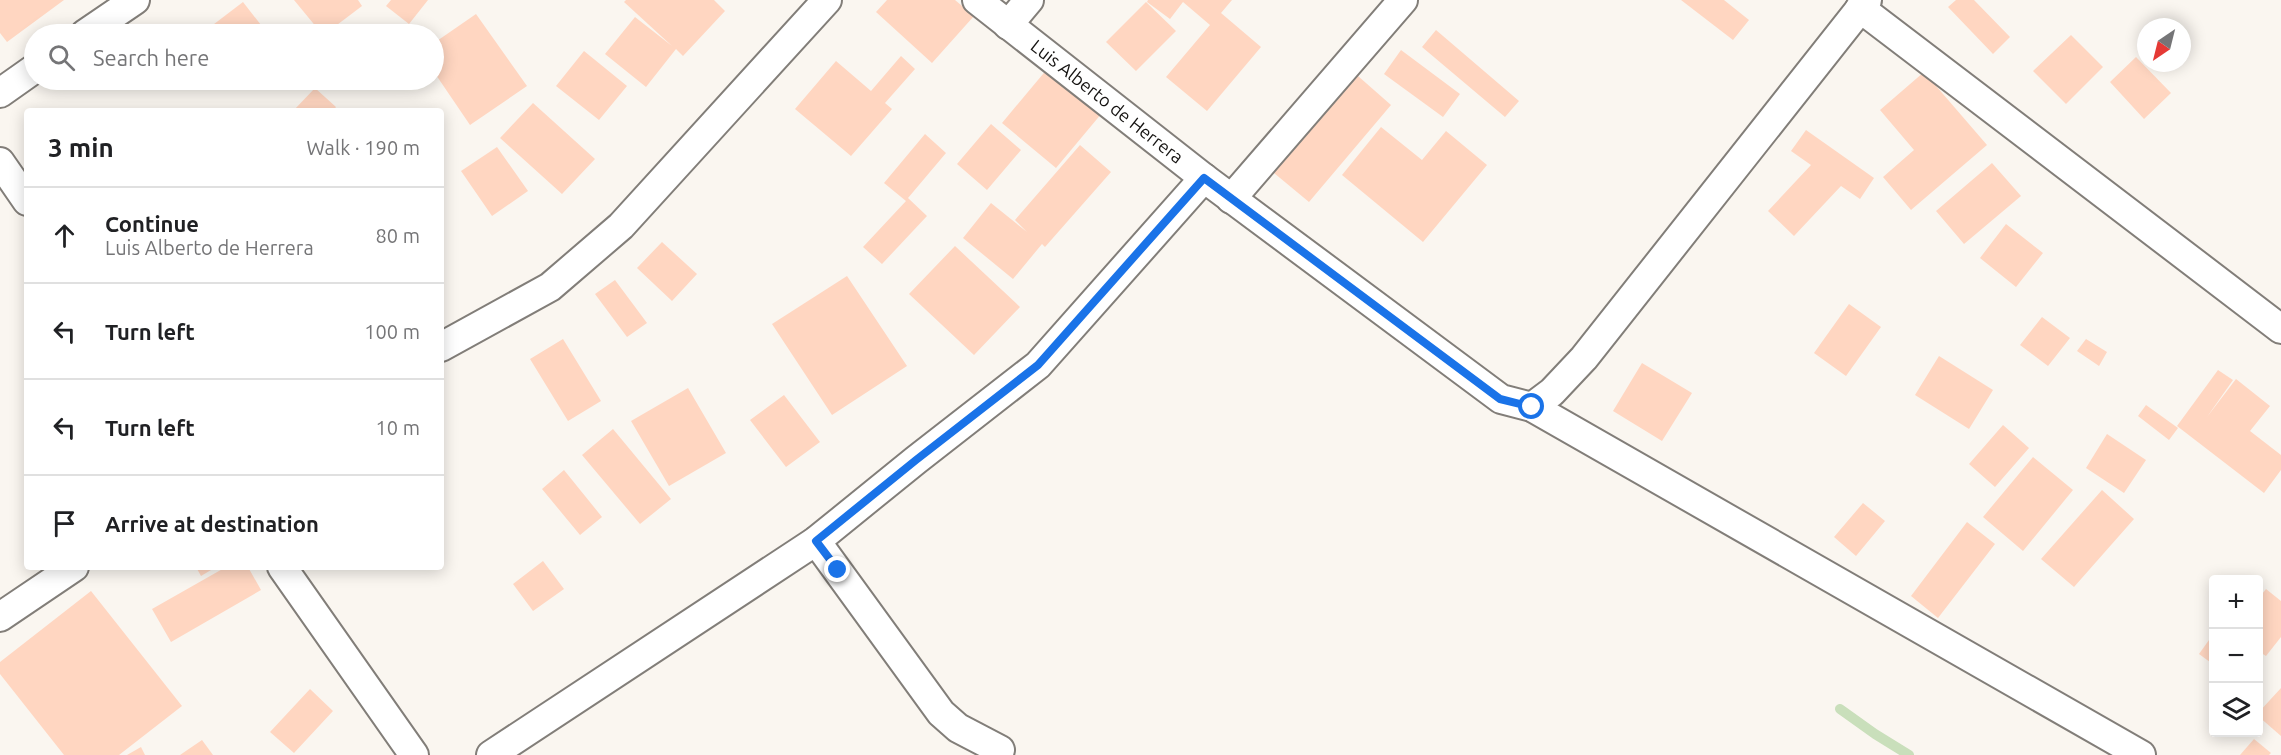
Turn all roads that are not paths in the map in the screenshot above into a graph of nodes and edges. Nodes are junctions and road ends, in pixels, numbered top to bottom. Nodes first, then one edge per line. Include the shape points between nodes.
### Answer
1 (135, 0) edge
2 (827, 0) edge
3 (977, 0) edge
4 (1029, 0) edge
5 (1402, 0) edge
6 (1863, 4) edge
7 (100, 24) edge
8 (1008, 25) junction
9 (24, 76) edge
10 (0, 93) edge
11 (0, 162) edge
12 (1204, 178) junction
13 (24, 197) edge
14 (1231, 199) junction
15 (2281, 329) edge
16 (444, 345) edge
17 (1532, 407) junction
18 (816, 541) junction
19 (70, 570) edge
20 (284, 570) edge
21 (0, 617) edge
22 (1000, 750) dead end
23 (414, 755) edge
24 (491, 755) edge
25 (2141, 755) edge

1 - 7 street
2 - 16 street via 621,226 550,287
3 - 8 street, Luis Alberto de Herrera
4 - 8 street
5 - 14 street
6 - 15 street
6 - 17 street via 1584,358
8 - 12 street, Luis Alberto de Herrera
9 - 10 street
11 - 13 street
12 - 14 street, Luis Alberto de Herrera
12 - 18 street via 1038,365
14 - 17 street, Luis Alberto de Herrera via 1500,399
17 - 25 street, Luis Alberto de Herrera
18 - 22 street via 941,713 958,728
18 - 24 street
19 - 21 street
20 - 23 street

